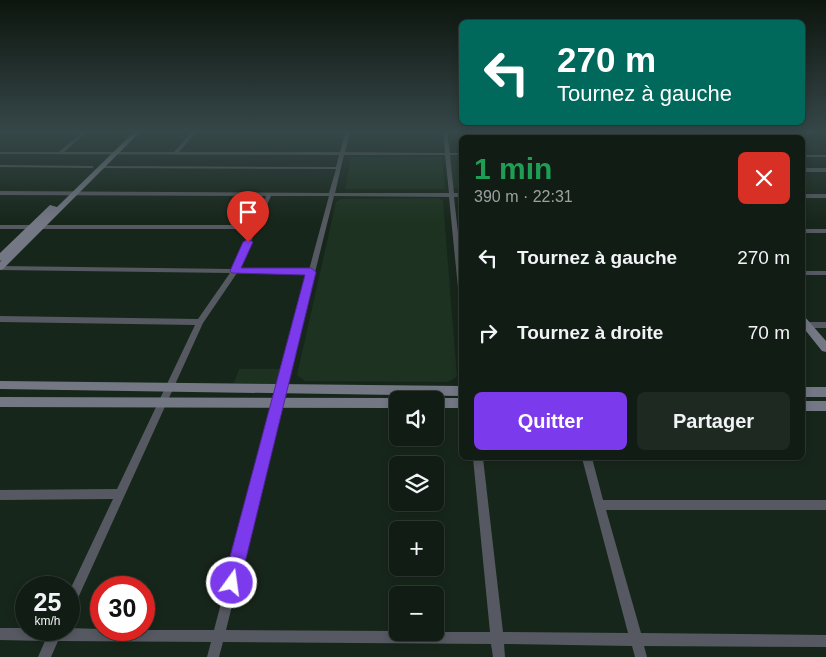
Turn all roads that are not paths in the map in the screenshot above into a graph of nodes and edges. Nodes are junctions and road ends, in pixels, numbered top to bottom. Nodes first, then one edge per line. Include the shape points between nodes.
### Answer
1 (97, 162) edge
2 (106, 162) edge
3 (340, 162) edge
4 (448, 162) edge
5 (0, 166) edge
6 (92, 167) junction
7 (100, 167) junction
8 (338, 168) junction
9 (805, 170) edge
10 (826, 170) edge
11 (0, 193) edge
12 (72, 193) junction
13 (269, 194) junction
14 (331, 194) junction
15 (452, 195) junction
16 (459, 195) edge
17 (805, 196) edge
18 (826, 196) edge
19 (0, 227) edge
20 (32, 227) junction
21 (42, 227) junction
22 (254, 227) junction
23 (805, 231) edge
24 (826, 231) edge
25 (0, 258) edge
26 (459, 262) edge
27 (0, 268) edge
28 (235, 271) junction
29 (311, 272) junction
30 (805, 273) edge
31 (826, 273) edge
32 (0, 319) edge
33 (200, 322) junction
34 (805, 323) edge
35 (805, 324) edge
36 (826, 325) edge
37 (826, 348) edge
38 (0, 385) edge
39 (172, 385) junction
40 (459, 390) edge
41 (805, 392) edge
42 (826, 392) edge
43 (278, 396) junction
44 (0, 402) edge
45 (389, 402) edge
46 (162, 403) junction
47 (444, 403) edge
48 (459, 403) edge
49 (805, 406) edge
50 (826, 406) edge
51 (478, 460) edge
52 (588, 460) edge
53 (120, 494) junction
54 (0, 495) edge
55 (600, 505) junction
56 (826, 505) edge
57 (80, 581) edge
58 (15, 633) edge
59 (80, 633) edge
60 (0, 634) edge
61 (218, 637) junction
62 (497, 639) junction
63 (636, 640) junction
64 (52, 641) edge
65 (826, 641) edge
66 (44, 657) edge
67 (213, 657) edge
68 (499, 657) edge
69 (641, 657) edge

1 - 6 street
2 - 7 street
3 - 8 street
4 - 15 street
5 - 6 street
6 - 12 street
7 - 8 street
7 - 12 street
8 - 14 street
9 - 10 street
11 - 12 street
12 - 13 street
12 - 20 street
12 - 21 street
13 - 14 street
13 - 22 street
14 - 15 street
14 - 29 street
15 - 16 street
15 - 26 street
17 - 18 street
19 - 20 street
20 - 21 street
20 - 25 street
21 - 22 street
21 - 27 street
22 - 28 street
23 - 24 street
27 - 28 street
28 - 29 street
28 - 33 street
29 - 43 street
30 - 31 street
32 - 33 street
33 - 39 street
34 - 36 street
35 - 37 street
38 - 39 street
39 - 43 street
39 - 46 street
40 - 43 street
41 - 42 street
43 - 45 street
43 - 46 street
43 - 61 street
44 - 46 street
46 - 53 street
47 - 48 street
49 - 50 street
51 - 62 street
52 - 55 street
53 - 54 street
53 - 57 street
55 - 56 street
55 - 63 street
58 - 60 street
59 - 61 street
61 - 62 street
61 - 67 street
62 - 63 street
62 - 68 street
63 - 65 street
63 - 69 street
64 - 66 street

